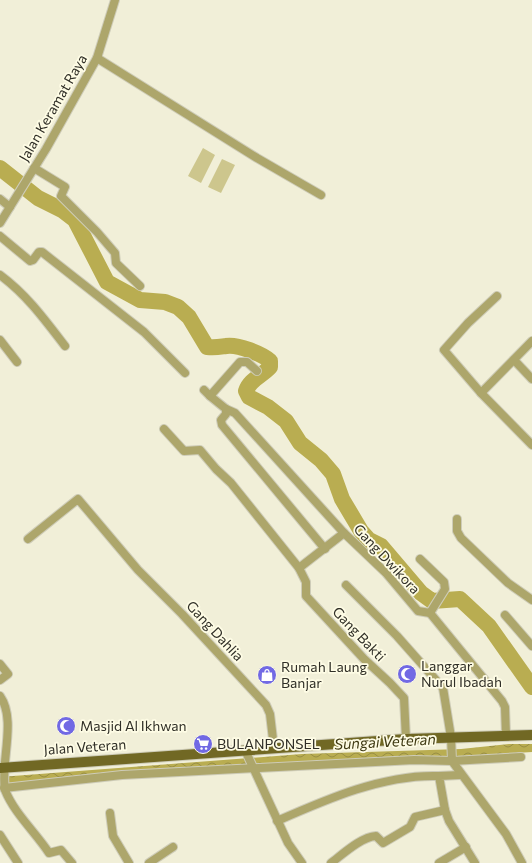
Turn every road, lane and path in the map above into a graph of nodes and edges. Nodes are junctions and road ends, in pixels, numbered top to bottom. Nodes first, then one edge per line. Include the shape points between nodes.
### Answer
1 (115, 0) edge
2 (97, 58) junction
3 (34, 168) junction
4 (321, 195) dead end
5 (0, 199) edge
6 (10, 207) junction
7 (0, 222) edge
8 (0, 236) edge
9 (0, 276) edge
10 (140, 286) dead end
11 (497, 296) dead end
12 (0, 340) edge
13 (532, 341) edge
14 (65, 346) dead end
15 (514, 360) junction
16 (16, 362) dead end
17 (257, 370) dead end
18 (185, 373) dead end
19 (532, 379) edge
20 (204, 390) dead end
21 (481, 393) junction
22 (210, 396) junction
23 (226, 409) junction
24 (164, 429) dead end
25 (532, 445) edge
26 (457, 519) dead end
27 (344, 533) junction
28 (28, 539) dead end
29 (325, 549) junction
30 (420, 559) dead end
31 (299, 568) junction
32 (346, 585) dead end
33 (532, 600) edge
34 (432, 611) junction
35 (505, 616) dead end
36 (532, 646) edge
37 (0, 664) edge
38 (0, 680) edge
39 (0, 696) edge
40 (532, 734) edge
41 (506, 736) junction
42 (406, 739) junction
43 (451, 740) junction
44 (274, 748) junction
45 (246, 754) junction
46 (520, 757) dead end
47 (452, 760) junction
48 (252, 768) junction
49 (2, 771) edge
50 (460, 775) junction
51 (439, 776) junction
52 (4, 788) junction
53 (445, 810) junction
54 (110, 813) dead end
55 (277, 821) junction
56 (0, 835) edge
57 (173, 847) dead end
58 (466, 847) junction
59 (18, 863) edge
60 (72, 863) edge
61 (129, 863) edge
62 (148, 863) edge
63 (302, 863) edge
64 (331, 863) edge
65 (439, 863) edge
66 (475, 863) edge
67 (522, 863) edge

1 - 2 street, Jalan Keramat Raya
2 - 3 street, Jalan Keramat Raya
2 - 4 street
3 - 6 street, Jalan Keramat Raya
3 - 10 street via 65,187 62,196 115,253 116,263
5 - 6 street
6 - 7 street, Jalan Keramat Raya
8 - 18 street via 30,261 42,252 144,332
9 - 14 street via 35,306
11 - 21 street via 444,350
12 - 16 street
13 - 15 street
15 - 19 street
15 - 21 street
17 - 22 street via 247,362 240,362
20 - 22 street, Gang Dwikora
21 - 25 street
22 - 23 street, Gang Dwikora
23 - 27 street, Gang Dwikora via 236,413
23 - 29 street via 226,414 221,420 222,425
24 - 31 street, Gang Bakti via 184,451 200,450 216,470 231,483
26 - 33 street via 461,538 508,583
27 - 29 street
27 - 34 street, Gang Dwikora via 386,573 418,611
28 - 44 street, Gang Dahlia via 78,499 114,543 266,705 270,714
29 - 31 street
30 - 34 street via 444,582 445,589
31 - 42 street, Gang Bakti via 306,582 306,596 364,660 404,698
32 - 43 street via 439,682 445,694
34 - 41 street, Gang Dwikora via 502,700 505,708
35 - 36 street
37 - 38 street via 8,674
39 - 49 street via 6,711
40 - 41 main road, Jalan Veteran
41 - 43 main road, Jalan Veteran
42 - 43 main road, Jalan Veteran
42 - 44 main road, Jalan Veteran
43 - 47 street
44 - 45 main road, Jalan Veteran
45 - 48 street
45 - 49 main road, Jalan Veteran
46 - 47 street
47 - 48 street
47 - 50 street
48 - 52 street via 122,775
48 - 55 street
49 - 52 street
50 - 51 street
50 - 67 street via 498,823
51 - 53 street
51 - 55 street via 390,780
52 - 60 street via 49,853 62,850
53 - 58 street
53 - 64 street via 415,817 410,827 383,843 376,836 372,836
54 - 61 street via 113,836
55 - 63 street
56 - 59 street
57 - 62 street
58 - 65 street
58 - 66 street

